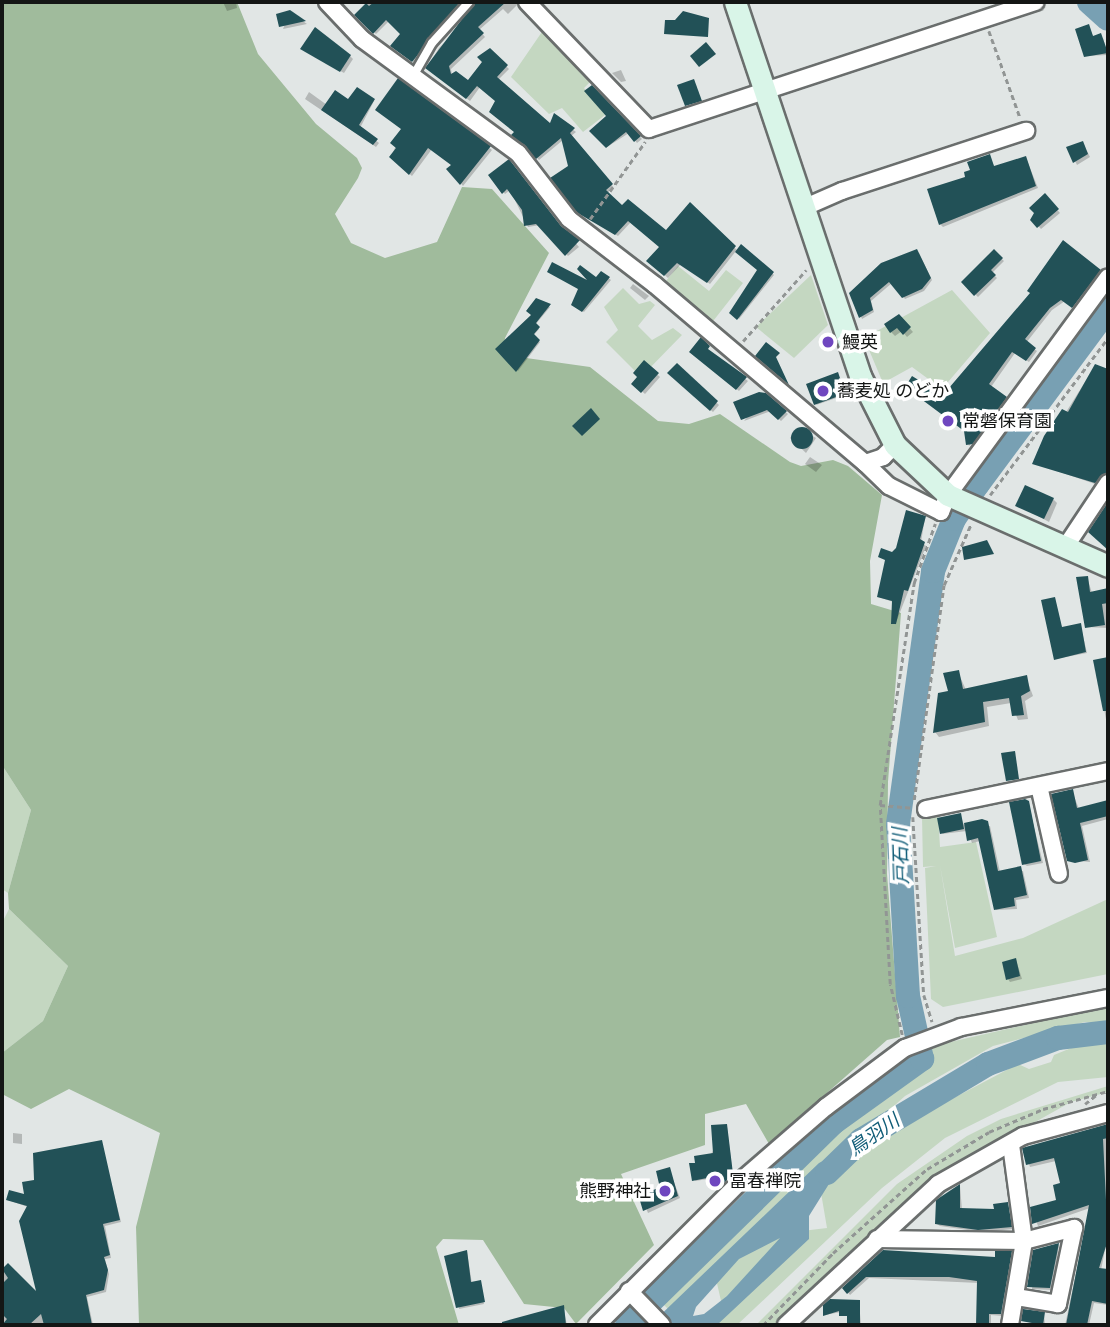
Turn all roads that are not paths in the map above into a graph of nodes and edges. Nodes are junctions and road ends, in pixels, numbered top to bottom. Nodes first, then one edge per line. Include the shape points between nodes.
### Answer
1 (329, 2) edge
2 (469, 2) edge
3 (527, 2) edge
4 (735, 2) edge
5 (1036, 2) edge
6 (412, 78) junction
7 (765, 89) junction
8 (1026, 131) road end
9 (803, 208) junction
10 (1108, 277) edge
11 (895, 445) junction
12 (864, 463) junction
13 (1108, 483) edge
14 (947, 501) junction
15 (1066, 546) junction
16 (1108, 566) edge
17 (1108, 771) edge
18 (1040, 786) junction
19 (918, 809) road end
20 (1059, 874) dead end
21 (1108, 998) edge
22 (1108, 1113) edge
23 (1011, 1145) junction
24 (877, 1239) junction
25 (1024, 1241) junction
26 (633, 1294) junction
27 (1016, 1297) junction
28 (597, 1325) edge
29 (662, 1325) edge
30 (786, 1325) edge
31 (1010, 1325) edge

1 - 6 street via 362,39
2 - 6 lane via 432,43
3 - 7 street via 649,129
4 - 7 street
5 - 7 street
6 - 12 street via 518,153 582,230
7 - 9 street
8 - 9 street
9 - 11 street via 864,389
10 - 14 street
11 - 12 street via 883,457
11 - 14 street
12 - 14 street via 889,486
13 - 15 street
14 - 15 street via 979,507
15 - 16 street
17 - 18 street
18 - 19 street
18 - 20 street
21 - 26 street via 933,1036 907,1047 826,1107 753,1170
22 - 23 street via 1023,1136
23 - 24 street via 938,1184
23 - 25 street
24 - 25 street
24 - 30 street
25 - 27 street
25 - 27 street via 1074,1228 1058,1304
26 - 28 street
26 - 29 street
27 - 31 street

